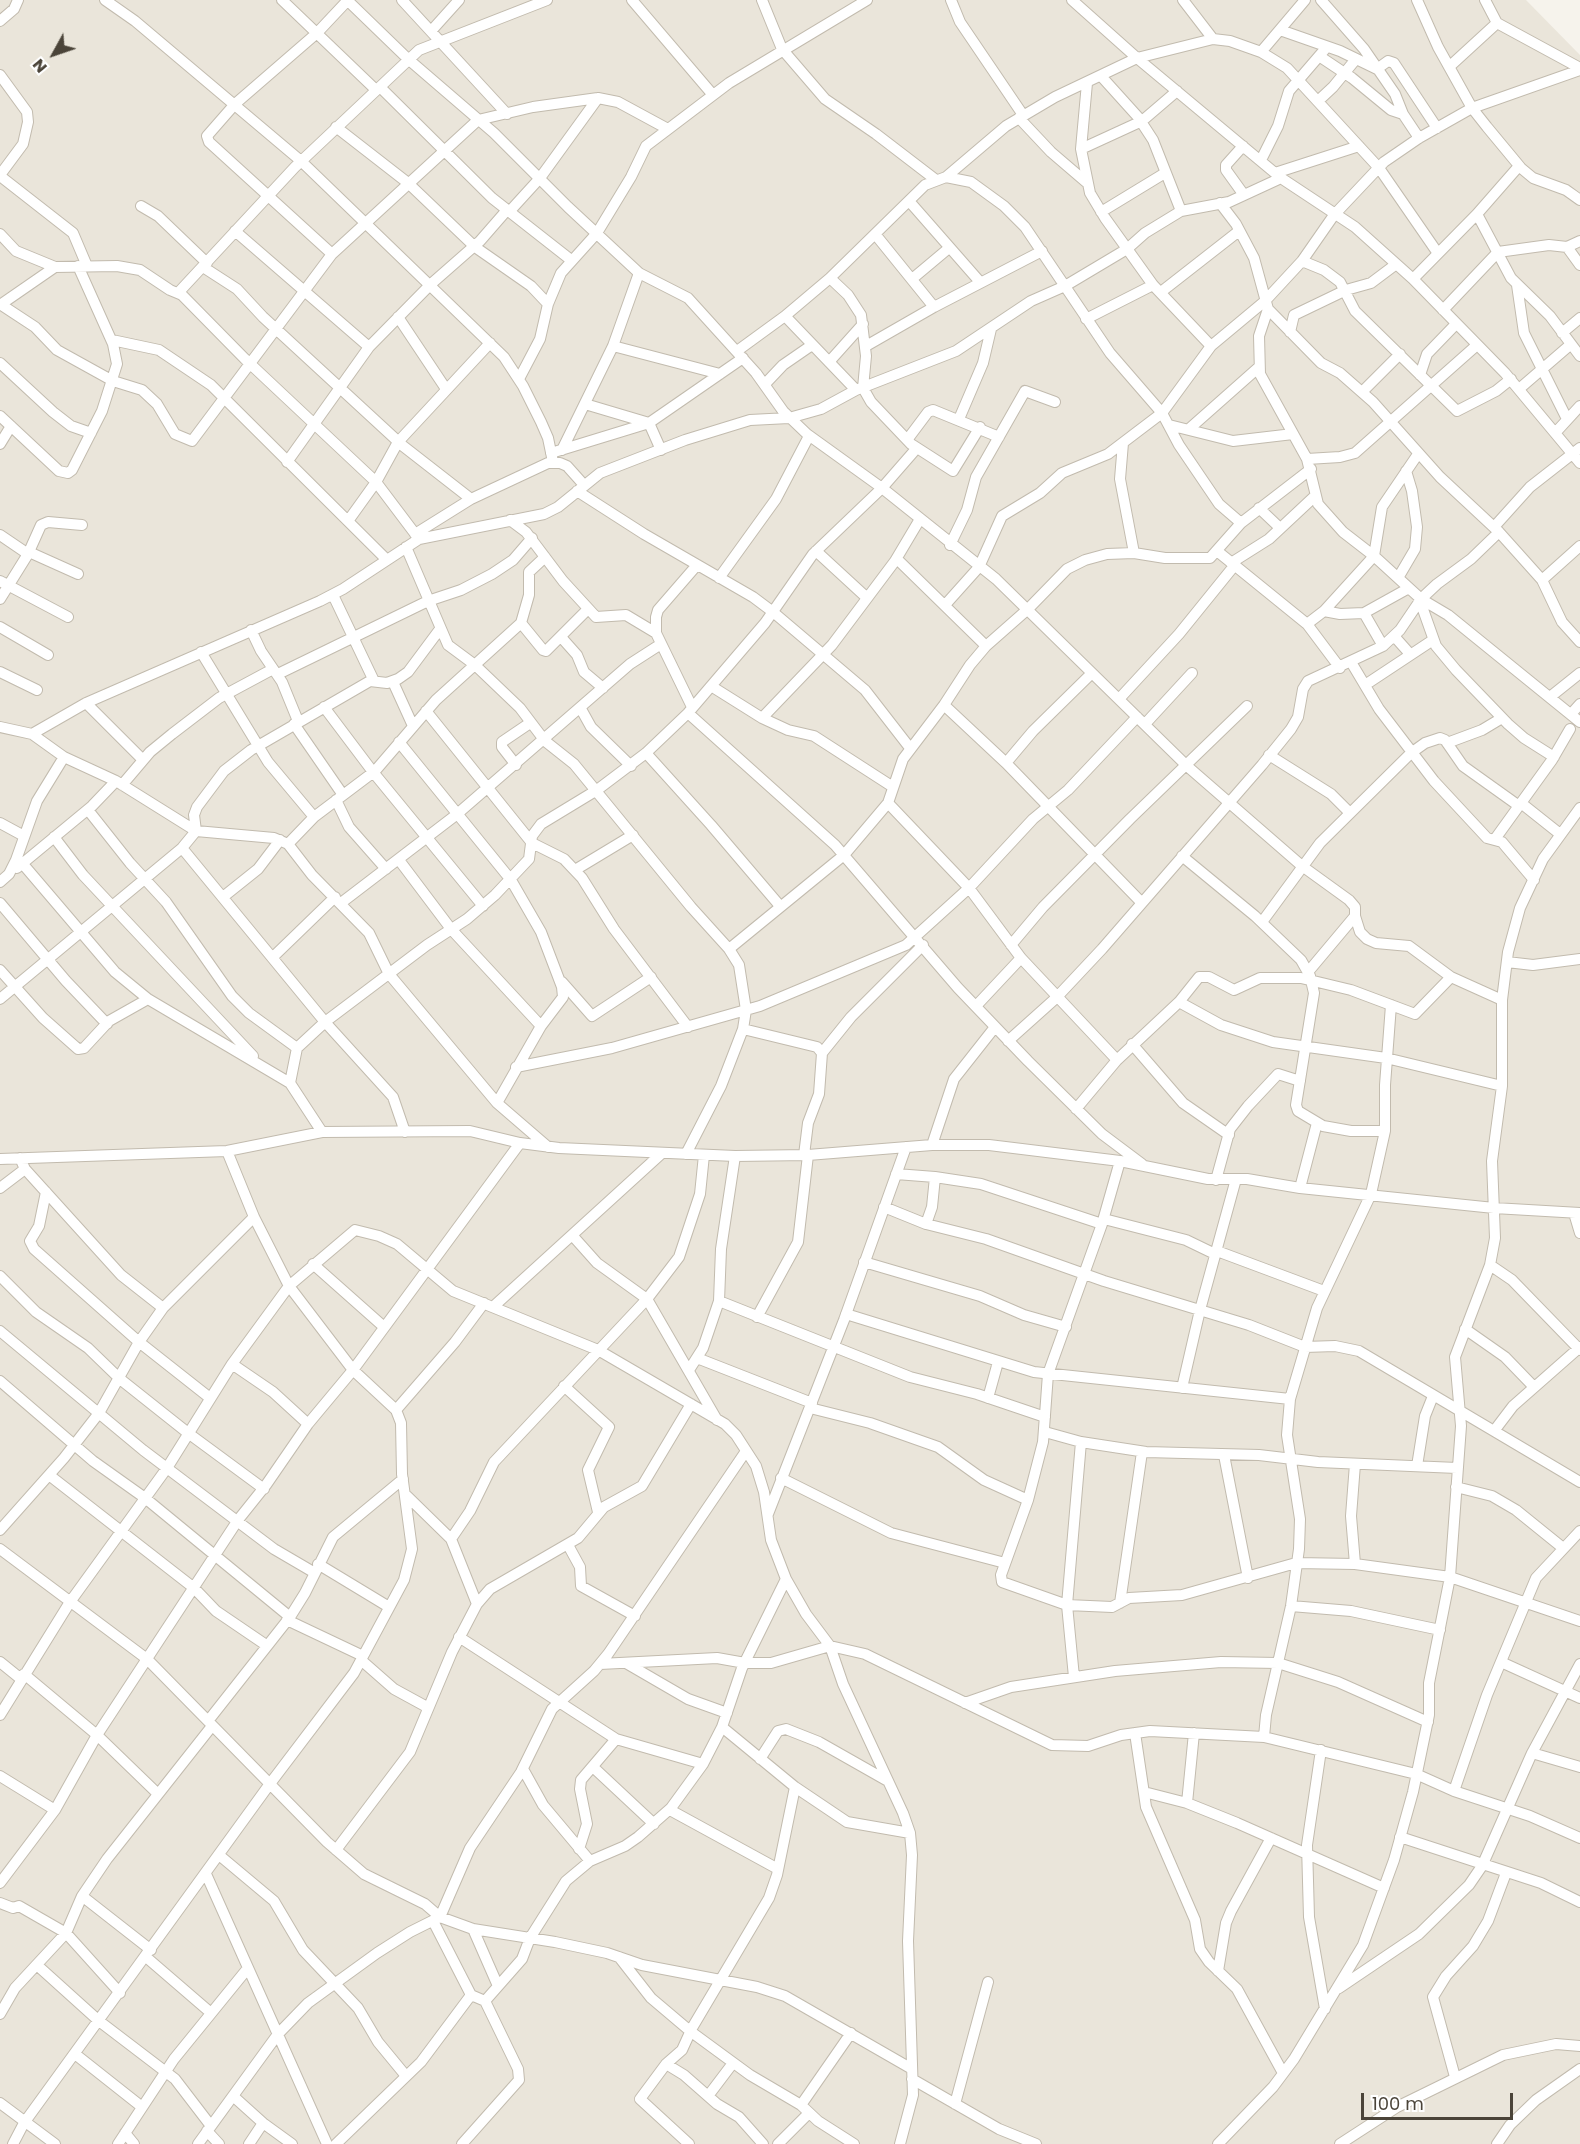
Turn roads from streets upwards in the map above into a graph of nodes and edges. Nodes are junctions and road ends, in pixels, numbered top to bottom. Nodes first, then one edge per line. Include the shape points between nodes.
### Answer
1 (18, 0) edge
2 (107, 0) edge
3 (282, 0) edge
4 (348, 0) edge
5 (402, 0) edge
6 (547, 0) edge
7 (762, 0) edge
8 (867, 0) edge
9 (951, 0) edge
10 (1072, 0) edge
11 (1183, 0) edge
12 (1305, 0) edge
13 (1321, 0) edge
14 (1416, 0) edge
15 (1485, 0) edge
16 (456, 1) edge
17 (637, 2) edge
18 (0, 21) edge
19 (1497, 23) junction
20 (432, 30) junction
21 (1280, 30) junction
22 (317, 33) junction
23 (1213, 39) junction
24 (442, 41) junction
25 (782, 49) junction
26 (1261, 52) junction
27 (1322, 52) junction
28 (1137, 58) junction
29 (408, 59) junction
30 (1356, 59) junction
31 (1449, 67) junction
32 (1377, 69) junction
33 (1580, 69) edge
34 (1346, 74) junction
35 (0, 75) edge
36 (1101, 76) junction
37 (1298, 79) junction
38 (1087, 83) junction
39 (378, 88) junction
40 (1177, 91) junction
41 (713, 95) junction
42 (598, 98) junction
43 (1318, 101) junction
44 (235, 104) junction
45 (1472, 108) junction
46 (507, 114) junction
47 (1402, 114) junction
48 (1021, 117) junction
49 (478, 120) junction
50 (1142, 121) junction
51 (336, 127) junction
52 (666, 128) junction
53 (1437, 128) junction
54 (1419, 138) junction
55 (1243, 146) junction
56 (1359, 146) junction
57 (1082, 149) junction
58 (443, 151) junction
59 (1261, 160) junction
60 (301, 161) junction
61 (1519, 166) junction
62 (1379, 168) junction
63 (1165, 172) junction
64 (0, 176) edge
65 (1278, 176) junction
66 (540, 178) junction
67 (941, 179) junction
68 (1086, 182) junction
69 (408, 183) junction
70 (1245, 195) junction
71 (267, 196) junction
72 (1580, 200) edge
73 (909, 201) junction
74 (1220, 203) junction
75 (141, 206) dead end
76 (508, 211) junction
77 (1181, 211) junction
78 (1101, 212) junction
79 (1477, 214) junction
80 (1334, 215) junction
81 (366, 222) junction
82 (235, 231) junction
83 (1239, 231) junction
84 (597, 233) junction
85 (0, 234) edge
86 (875, 234) junction
87 (1580, 241) edge
88 (475, 247) junction
89 (1566, 247) junction
90 (949, 248) junction
91 (1126, 249) junction
92 (1042, 251) junction
93 (1437, 252) junction
94 (1497, 252) junction
95 (332, 254) junction
96 (571, 260) junction
97 (1302, 261) junction
98 (205, 265) junction
99 (1395, 265) junction
100 (1580, 265) edge
101 (82, 266) junction
102 (55, 267) junction
103 (639, 273) junction
104 (830, 278) junction
105 (912, 279) junction
106 (1413, 279) junction
107 (980, 282) junction
108 (431, 284) junction
109 (1517, 285) junction
110 (1065, 286) junction
111 (1157, 289) junction
112 (1346, 290) junction
113 (305, 291) junction
114 (178, 293) junction
115 (548, 304) junction
116 (0, 305) edge
117 (1266, 305) junction
118 (934, 307) junction
119 (1443, 310) junction
120 (785, 316) junction
121 (398, 317) junction
122 (1580, 318) edge
123 (1086, 319) junction
124 (863, 324) junction
125 (1456, 324) junction
126 (277, 327) junction
127 (991, 329) junction
128 (1290, 332) junction
129 (1562, 333) junction
130 (112, 340) junction
131 (490, 343) junction
132 (812, 345) junction
133 (1477, 345) junction
134 (1570, 345) junction
135 (613, 346) junction
136 (866, 346) junction
137 (1211, 346) junction
138 (369, 347) junction
139 (1400, 354) junction
140 (740, 355) junction
141 (1580, 356) edge
142 (829, 362) junction
143 (0, 363) edge
144 (250, 363) junction
145 (1259, 367) junction
146 (1542, 370) junction
147 (720, 374) junction
148 (1420, 375) junction
149 (519, 379) junction
150 (1511, 379) junction
151 (113, 381) junction
152 (765, 384) junction
153 (1431, 386) junction
154 (341, 389) junction
155 (446, 389) junction
156 (859, 389) junction
157 (1519, 389) junction
158 (1362, 392) junction
159 (225, 399) junction
160 (1055, 402) dead end
161 (585, 404) junction
162 (1580, 406) edge
163 (1162, 413) junction
164 (0, 416) edge
165 (789, 418) junction
166 (959, 419) junction
167 (1567, 419) junction
168 (649, 423) junction
169 (1390, 423) junction
170 (315, 424) junction
171 (1169, 425) junction
172 (11, 426) junction
173 (980, 428) junction
174 (1189, 429) junction
175 (1556, 432) junction
176 (91, 433) junction
177 (1293, 434) junction
178 (809, 436) junction
179 (999, 437) junction
180 (907, 441) junction
181 (398, 442) junction
182 (1123, 443) junction
183 (0, 444) edge
184 (916, 449) junction
185 (661, 450) junction
186 (1418, 454) junction
187 (556, 455) junction
188 (1578, 455) edge
189 (287, 462) junction
190 (1309, 464) junction
191 (1406, 471) junction
192 (376, 482) junction
193 (580, 488) junction
194 (882, 488) junction
195 (1315, 496) junction
196 (471, 499) junction
197 (1259, 508) junction
198 (920, 519) junction
199 (510, 520) junction
200 (348, 521) junction
201 (1240, 523) junction
202 (82, 525) dead end
203 (1280, 528) junction
204 (1496, 529) junction
205 (0, 535) edge
206 (417, 537) junction
207 (532, 538) junction
208 (950, 545) junction
209 (1580, 546) edge
210 (406, 547) junction
211 (816, 551) junction
212 (1217, 551) junction
213 (29, 553) junction
214 (1134, 553) junction
215 (545, 556) junction
216 (1374, 556) junction
217 (386, 559) junction
218 (897, 559) junction
219 (1233, 564) junction
220 (697, 565) junction
221 (979, 567) junction
222 (78, 574) dead end
223 (719, 578) junction
224 (1398, 578) junction
225 (1542, 580) junction
226 (4, 584) edge
227 (1409, 588) junction
228 (333, 595) junction
229 (866, 597) junction
230 (0, 599) edge
231 (1420, 600) junction
232 (428, 601) junction
233 (945, 605) junction
234 (588, 609) junction
235 (1028, 609) junction
236 (1324, 611) junction
237 (773, 612) junction
238 (1364, 613) junction
239 (68, 617) dead end
240 (521, 623) junction
241 (1306, 624) junction
242 (0, 627) edge
243 (440, 629) junction
244 (251, 630) junction
245 (656, 633) junction
246 (1394, 636) junction
247 (561, 637) junction
248 (353, 638) junction
249 (1433, 640) junction
250 (1580, 642) edge
251 (661, 644) junction
252 (986, 646) junction
253 (1383, 646) junction
254 (201, 652) junction
255 (1410, 654) junction
256 (48, 655) dead end
257 (823, 655) junction
258 (1351, 662) junction
259 (474, 664) junction
260 (1340, 668) junction
261 (0, 672) edge
262 (275, 672) junction
263 (1192, 673) dead end
264 (1580, 673) edge
265 (1091, 674) junction
266 (374, 681) junction
267 (393, 682) junction
268 (711, 686) junction
269 (1365, 686) junction
270 (603, 688) junction
271 (37, 690) dead end
272 (226, 695) junction
273 (1550, 697) junction
274 (1119, 699) junction
275 (86, 703) junction
276 (1580, 704) edge
277 (944, 705) junction
278 (1247, 706) dead end
279 (324, 707) junction
280 (581, 709) junction
281 (690, 710) junction
282 (426, 711) junction
283 (1571, 714) junction
284 (762, 718) junction
285 (1502, 718) junction
286 (1141, 720) junction
287 (296, 722) junction
288 (1580, 722) edge
289 (530, 723) junction
290 (413, 726) junction
291 (0, 727) edge
292 (1570, 729) dead end
293 (32, 735) junction
294 (544, 741) junction
295 (399, 742) junction
296 (1447, 743) junction
297 (259, 745) junction
298 (910, 748) junction
299 (646, 753) junction
300 (1411, 753) junction
301 (1269, 755) junction
302 (64, 757) junction
303 (1554, 757) junction
304 (143, 760) junction
305 (1006, 763) junction
306 (516, 765) junction
307 (631, 766) junction
308 (1187, 766) junction
309 (373, 772) junction
310 (119, 783) junction
311 (893, 787) junction
312 (487, 788) junction
313 (597, 790) junction
314 (339, 798) junction
315 (1229, 802) junction
316 (888, 803) junction
317 (1520, 805) junction
318 (1048, 807) junction
319 (1580, 808) edge
320 (88, 810) junction
321 (1350, 813) junction
322 (456, 815) junction
323 (314, 817) junction
324 (0, 823) edge
325 (196, 831) junction
326 (1560, 834) junction
327 (633, 835) junction
328 (24, 836) junction
329 (54, 837) junction
330 (426, 838) junction
331 (1495, 839) junction
332 (284, 842) junction
333 (532, 843) junction
334 (182, 848) junction
335 (844, 855) junction
336 (1095, 856) junction
337 (1182, 856) junction
338 (399, 860) junction
339 (22, 863) junction
340 (1302, 866) junction
341 (386, 869) junction
342 (575, 870) junction
343 (9, 874) junction
344 (145, 878) junction
345 (511, 880) junction
346 (1534, 880) junction
347 (0, 882) edge
348 (969, 888) junction
349 (223, 897) junction
350 (338, 900) junction
351 (0, 903) edge
352 (1141, 903) junction
353 (113, 905) junction
354 (483, 906) junction
355 (780, 906) junction
356 (1355, 916) junction
357 (1262, 922) junction
358 (451, 929) junction
359 (81, 932) junction
360 (920, 941) junction
361 (1011, 945) junction
362 (729, 949) junction
363 (273, 957) junction
364 (1022, 958) junction
365 (48, 959) junction
366 (1580, 959) edge
367 (1507, 962) junction
368 (0, 970) edge
369 (389, 974) junction
370 (1310, 976) junction
371 (651, 977) junction
372 (1451, 977) junction
373 (560, 979) junction
374 (16, 986) junction
375 (1056, 998) junction
376 (0, 999) edge
377 (148, 999) junction
378 (1502, 1000) junction
379 (1179, 1002) junction
380 (1391, 1005) junction
381 (976, 1006) junction
382 (746, 1010) junction
383 (325, 1022) junction
384 (107, 1024) junction
385 (541, 1026) junction
386 (688, 1027) junction
387 (995, 1027) junction
388 (743, 1029) junction
389 (1008, 1041) junction
390 (1132, 1044) junction
391 (1305, 1046) junction
392 (297, 1048) junction
393 (822, 1053) junction
394 (1386, 1058) junction
395 (1117, 1060) junction
396 (262, 1065) junction
397 (516, 1067) junction
398 (1300, 1081) junction
399 (291, 1083) junction
400 (1502, 1086) junction
401 (497, 1103) junction
402 (1076, 1109) junction
403 (1317, 1122) junction
404 (1385, 1131) junction
405 (322, 1132) junction
406 (405, 1132) junction
407 (1229, 1135) junction
408 (520, 1143) junction
409 (932, 1145) junction
410 (548, 1147) junction
411 (906, 1147) junction
412 (227, 1150) junction
413 (662, 1153) junction
414 (686, 1154) junction
415 (704, 1155) junction
416 (806, 1155) junction
417 (735, 1156) junction
418 (20, 1158) junction
419 (0, 1159) edge
420 (1120, 1161) junction
421 (1145, 1166) junction
422 (25, 1169) junction
423 (896, 1174) junction
424 (935, 1177) junction
425 (1236, 1179) junction
426 (1216, 1180) junction
427 (0, 1188) edge
428 (1300, 1188) junction
429 (46, 1192) junction
430 (1371, 1194) junction
431 (884, 1207) junction
432 (1494, 1209) junction
433 (1577, 1213) edge
434 (254, 1216) junction
435 (1103, 1222) junction
436 (926, 1224) junction
437 (1580, 1233) edge
438 (572, 1235) junction
439 (1216, 1253) junction
440 (864, 1262) junction
441 (313, 1264) junction
442 (1490, 1265) junction
443 (427, 1268) junction
444 (1084, 1274) junction
445 (0, 1276) edge
446 (289, 1286) junction
447 (1324, 1291) junction
448 (648, 1299) junction
449 (719, 1301) junction
450 (489, 1304) junction
451 (163, 1308) junction
452 (1200, 1310) junction
453 (846, 1314) junction
454 (757, 1317) junction
455 (384, 1327) junction
456 (1066, 1327) junction
457 (1465, 1329) junction
458 (0, 1330) edge
459 (139, 1342) junction
460 (831, 1346) junction
461 (1305, 1347) junction
462 (1579, 1348) edge
463 (598, 1350) junction
464 (697, 1358) junction
465 (998, 1362) junction
466 (232, 1364) junction
467 (353, 1370) junction
468 (689, 1370) junction
469 (1048, 1374) junction
470 (120, 1379) junction
471 (0, 1381) edge
472 (564, 1386) junction
473 (1534, 1387) junction
474 (1182, 1389) junction
475 (1433, 1396) junction
476 (210, 1398) junction
477 (987, 1398) junction
478 (1290, 1399) junction
479 (691, 1404) junction
480 (811, 1406) junction
481 (1458, 1409) junction
482 (396, 1410) junction
483 (99, 1413) junction
484 (1045, 1417) junction
485 (717, 1421) junction
486 (308, 1424) junction
487 (1494, 1431) junction
488 (1046, 1432) junction
489 (188, 1433) junction
490 (1081, 1442) junction
491 (76, 1444) junction
492 (746, 1451) junction
493 (1142, 1452) junction
494 (1224, 1455) junction
495 (1290, 1458) junction
496 (1355, 1464) junction
497 (1417, 1466) junction
498 (167, 1468) junction
499 (1457, 1468) junction
500 (49, 1475) junction
501 (781, 1478) junction
502 (403, 1479) junction
503 (1580, 1482) edge
504 (1456, 1487) junction
505 (264, 1488) junction
506 (407, 1496) junction
507 (145, 1498) junction
508 (1028, 1500) junction
509 (598, 1512) junction
510 (766, 1517) junction
511 (238, 1520) junction
512 (0, 1530) edge
513 (1580, 1531) edge
514 (121, 1532) junction
515 (451, 1539) junction
516 (568, 1545) junction
517 (1563, 1548) junction
518 (0, 1549) edge
519 (215, 1555) junction
520 (1005, 1563) junction
521 (1296, 1563) junction
522 (1355, 1564) junction
523 (316, 1568) junction
524 (1450, 1577) junction
525 (1248, 1578) junction
526 (786, 1579) junction
527 (194, 1588) junction
528 (1525, 1601) junction
529 (70, 1602) junction
530 (1119, 1603) junction
531 (477, 1604) junction
532 (1067, 1605) junction
533 (1291, 1606) junction
534 (389, 1607) junction
535 (635, 1616) junction
536 (288, 1619) junction
537 (1580, 1621) edge
538 (1440, 1630) junction
539 (459, 1637) junction
540 (266, 1645) junction
541 (830, 1646) junction
542 (362, 1658) junction
543 (147, 1659) junction
544 (0, 1662) edge
545 (1500, 1662) junction
546 (626, 1663) junction
547 (745, 1663) junction
548 (600, 1664) junction
549 (1278, 1664) junction
550 (1580, 1664) edge
551 (23, 1677) junction
552 (1074, 1677) junction
553 (1565, 1692) junction
554 (1580, 1698) edge
555 (557, 1703) junction
556 (965, 1703) junction
557 (427, 1707) junction
558 (727, 1713) junction
559 (0, 1715) edge
560 (1428, 1722) junction
561 (210, 1724) junction
562 (722, 1727) junction
563 (1134, 1733) junction
564 (1194, 1733) junction
565 (97, 1735) junction
566 (1264, 1737) junction
567 (616, 1739) junction
568 (1321, 1750) junction
569 (1532, 1753) junction
570 (760, 1759) junction
571 (703, 1764) junction
572 (592, 1767) junction
573 (1580, 1767) edge
574 (523, 1769) junction
575 (1416, 1774) junction
576 (0, 1776) edge
577 (886, 1780) junction
578 (269, 1785) junction
579 (795, 1787) junction
580 (1454, 1791) junction
581 (1144, 1792) junction
582 (158, 1794) junction
583 (1187, 1803) junction
584 (1506, 1807) junction
585 (55, 1810) junction
586 (670, 1810) junction
587 (654, 1824) junction
588 (910, 1833) junction
589 (1400, 1837) junction
590 (1271, 1838) junction
591 (1580, 1838) edge
592 (579, 1849) junction
593 (336, 1850) junction
594 (1307, 1853) junction
595 (219, 1856) junction
596 (590, 1861) junction
597 (1482, 1866) junction
598 (778, 1869) junction
599 (1506, 1873) junction
600 (206, 1875) junction
601 (0, 1883) edge
602 (1384, 1888) junction
603 (82, 1896) junction
604 (1580, 1902) edge
605 (0, 1904) edge
606 (437, 1919) junction
607 (473, 1929) junction
608 (66, 1933) junction
609 (530, 1938) junction
610 (149, 1954) junction
611 (619, 1957) junction
612 (38, 1966) junction
613 (248, 1968) junction
614 (1218, 1971) junction
615 (721, 1980) junction
616 (336, 1982) junction
617 (988, 1982) dead end
618 (498, 1986) junction
619 (1336, 1990) junction
620 (120, 1993) junction
621 (471, 1995) junction
622 (484, 2001) junction
623 (1324, 2009) junction
624 (211, 2013) junction
625 (0, 2014) edge
626 (99, 2021) junction
627 (690, 2031) junction
628 (851, 2033) junction
629 (278, 2034) junction
630 (1580, 2046) edge
631 (75, 2054) junction
632 (733, 2063) junction
633 (666, 2064) junction
634 (1580, 2069) edge
635 (165, 2072) junction
636 (1283, 2073) junction
637 (912, 2074) junction
638 (406, 2076) junction
639 (1455, 2078) junction
640 (233, 2096) junction
641 (708, 2096) junction
642 (0, 2103) edge
643 (955, 2104) junction
644 (801, 2105) junction
645 (142, 2107) junction
646 (808, 2114) junction
647 (24, 2122) junction
648 (263, 2123) junction
649 (209, 2129) junction
650 (125, 2133) junction
651 (464, 2143) edge
652 (13, 2144) edge
653 (55, 2144) edge
654 (118, 2144) edge
655 (134, 2144) edge
656 (198, 2144) edge
657 (219, 2144) edge
658 (249, 2144) edge
659 (292, 2144) edge
660 (327, 2144) edge
661 (336, 2144) edge
662 (689, 2144) edge
663 (763, 2144) edge
664 (778, 2144) edge
665 (854, 2144) edge
666 (900, 2144) edge
667 (1036, 2144) edge
668 (1218, 2144) edge
669 (1340, 2144) edge
670 (1497, 2144) edge

1 - 18 street
2 - 44 street
3 - 22 street
4 - 22 street
4 - 29 street
5 - 20 street
6 - 24 street
7 - 25 street
8 - 25 street
9 - 48 street via 960,22
10 - 28 street
11 - 23 street
12 - 21 street
13 - 32 street
14 - 31 street
15 - 19 street
16 - 20 street
17 - 41 street
19 - 31 street
19 - 33 street
20 - 24 street
21 - 26 street
21 - 27 street
22 - 39 street
22 - 44 street
23 - 26 street
23 - 28 street
24 - 29 street via 428,45
24 - 46 street
25 - 41 street
25 - 67 street via 825,99
26 - 37 street
27 - 30 street
27 - 34 street
27 - 37 street
28 - 36 street
28 - 40 street
29 - 39 street
29 - 49 street
30 - 32 street
30 - 34 street
31 - 45 street
32 - 47 street via 1395,94
32 - 53 street via 1388,61 1394,63
33 - 45 street
34 - 43 street
34 - 47 street via 1391,110
35 - 64 street via 27,112 28,122 23,144
36 - 38 street
36 - 50 street
37 - 43 street
37 - 59 street via 1289,91
38 - 48 street
38 - 57 street
39 - 51 street
39 - 58 street
40 - 50 street
40 - 55 street
41 - 52 street
42 - 46 street
42 - 52 street via 618,102
42 - 66 street
43 - 56 street
44 - 60 street
44 - 71 street via 208,133 207,140
45 - 53 street
45 - 61 street
46 - 49 street
47 - 54 street
48 - 67 street
48 - 68 street via 1051,152
49 - 58 street
49 - 66 street
50 - 57 street
50 - 63 street
51 - 60 street
51 - 69 street
52 - 84 street via 646,146
53 - 54 street
54 - 62 street
55 - 59 street
55 - 70 street via 1226,170
56 - 62 street
56 - 65 street
57 - 68 street
58 - 69 street
58 - 76 street
59 - 65 street
60 - 71 street
60 - 81 street
61 - 72 street via 1533,178 1566,190
61 - 79 street
62 - 80 street
62 - 93 street
63 - 77 street
63 - 78 street
64 - 101 street via 74,233
65 - 70 street
65 - 80 street
66 - 76 street
66 - 84 street
67 - 73 street via 925,185
67 - 92 street via 971,182 1025,226
68 - 78 street
69 - 81 street
69 - 88 street
70 - 74 street
71 - 82 street
71 - 95 street
73 - 86 street
73 - 90 street
74 - 77 street
74 - 83 street
75 - 98 street via 158,216
76 - 88 street
76 - 96 street
77 - 91 street
78 - 91 street
79 - 93 street
79 - 94 street
80 - 97 street
80 - 99 street via 1355,227
81 - 95 street
81 - 108 street
82 - 98 street
82 - 113 street
83 - 111 street
83 - 117 street via 1254,258
84 - 96 street
84 - 103 street
85 - 102 street via 16,251
86 - 104 street
86 - 105 street
87 - 89 street
88 - 108 street
88 - 115 street via 531,286
89 - 94 street via 1549,245
89 - 100 street
90 - 105 street
90 - 107 street
91 - 110 street
91 - 111 street
92 - 107 street
92 - 110 street
93 - 106 street
94 - 109 street
94 - 119 street
95 - 113 street
96 - 115 street
97 - 112 street via 1324,270
97 - 117 street
98 - 114 street
98 - 126 street
99 - 106 street
99 - 112 street via 1371,283
101 - 102 street
101 - 114 street via 140,270
101 - 130 street
102 - 116 street
103 - 135 street
103 - 140 street via 688,298
104 - 120 street
104 - 124 street via 848,295
105 - 118 street
106 - 119 street
107 - 118 street
108 - 121 street
108 - 131 street
109 - 129 street
109 - 146 street via 1524,333
110 - 123 street
110 - 127 street via 1031,301
111 - 123 street
111 - 137 street
112 - 128 street via 1294,315
112 - 139 street via 1355,311
113 - 126 street
113 - 138 street
114 - 144 street
115 - 149 street via 540,339
116 - 151 street via 35,327 57,350
117 - 128 street
117 - 137 street
117 - 145 street via 1259,336
118 - 136 street
119 - 125 street
120 - 132 street
120 - 140 street
121 - 138 street
121 - 155 street
122 - 129 street
123 - 163 street via 1110,354
124 - 136 street
124 - 142 street
125 - 133 street
125 - 148 street via 1427,354
126 - 144 street
126 - 154 street
127 - 156 street via 956,351
127 - 166 street via 983,363
128 - 158 street via 1321,363 1341,373
129 - 134 street
130 - 151 street via 117,356
130 - 159 street via 159,350
131 - 149 street
131 - 155 street
132 - 142 street
132 - 152 street
133 - 150 street
133 - 153 street
134 - 141 street
134 - 146 street
135 - 147 street
135 - 161 street
136 - 156 street
137 - 163 street
138 - 154 street
139 - 148 street
139 - 158 street
140 - 147 street
140 - 152 street
142 - 156 street
143 - 176 street via 71,426
144 - 159 street
144 - 170 street
145 - 174 street
145 - 177 street
146 - 157 street
146 - 167 street
147 - 168 street
148 - 153 street
149 - 187 street
150 - 153 street via 1458,411
150 - 157 street
151 - 159 street via 142,390 157,404 175,434 190,441
151 - 176 street
152 - 165 street
153 - 169 street
154 - 170 street
154 - 181 street
155 - 181 street
156 - 165 street via 821,409
156 - 180 street
157 - 175 street
158 - 169 street
159 - 189 street
160 - 179 street via 1025,391
161 - 168 street
161 - 187 street
162 - 167 street
163 - 171 street
163 - 182 street
164 - 172 street
165 - 178 street
165 - 185 street via 750,420
166 - 173 street
166 - 180 street via 931,410
167 - 175 street
168 - 185 street
168 - 187 street
169 - 186 street
169 - 190 street via 1351,455
170 - 189 street
170 - 192 street
171 - 174 street
171 - 201 street via 1219,504
172 - 176 street via 63,473 72,470
172 - 183 street
173 - 179 street
173 - 184 street via 953,471
174 - 177 street via 1233,441
175 - 188 street
177 - 190 street
178 - 194 street
178 - 223 street via 776,500
179 - 208 street via 976,477 967,510
180 - 184 street
181 - 192 street
181 - 196 street
182 - 214 street via 1120,479
182 - 221 street via 1097,460 1062,473 1040,493 1002,516
184 - 194 street
185 - 193 street via 600,473
186 - 191 street
186 - 204 street
187 - 193 street
187 - 196 street
188 - 204 street via 1530,488
189 - 200 street
190 - 195 street
190 - 197 street
191 - 216 street via 1382,507
191 - 224 street via 1417,527 1414,549
192 - 200 street
192 - 206 street
193 - 199 street via 544,514
193 - 220 street
194 - 198 street
194 - 211 street
195 - 203 street
195 - 216 street via 1343,532
196 - 206 street
197 - 201 street
197 - 203 street
198 - 208 street
198 - 218 street
199 - 206 street
199 - 207 street
200 - 217 street
201 - 212 street
202 - 213 street via 44,523
203 - 219 street
204 - 225 street
204 - 231 street via 1471,559
205 - 213 street
206 - 210 street
207 - 215 street
207 - 232 street via 507,565 461,590
208 - 221 street
209 - 225 street
210 - 217 street
210 - 232 street
211 - 229 street
211 - 237 street
212 - 214 street via 1206,560
212 - 219 street
213 - 222 street
213 - 226 street
214 - 235 street via 1107,554 1067,569
215 - 234 street
215 - 240 street via 529,572 529,595
216 - 224 street
216 - 236 street
217 - 228 street
218 - 229 street
218 - 233 street
219 - 241 street
219 - 274 street via 1179,634
220 - 223 street
220 - 245 street via 658,610
221 - 233 street
221 - 235 street
223 - 237 street
224 - 227 street
225 - 250 street via 1562,622
226 - 230 street
226 - 239 street
227 - 231 street
227 - 238 street
228 - 244 street
228 - 248 street
229 - 257 street
231 - 246 street
231 - 249 street
231 - 273 street via 1448,615
232 - 243 street
232 - 248 street
233 - 252 street
234 - 245 street via 600,618 626,615
234 - 247 street
235 - 252 street
235 - 265 street
236 - 238 street
236 - 241 street
237 - 257 street
237 - 268 street
238 - 253 street
240 - 247 street via 545,651
240 - 259 street
241 - 260 street
242 - 256 street
243 - 259 street via 448,645
243 - 267 street via 408,672
244 - 254 street
244 - 262 street
245 - 251 street
246 - 253 street
246 - 255 street
247 - 270 street via 584,672
248 - 262 street
248 - 266 street
249 - 255 street
249 - 285 street
251 - 270 street
251 - 281 street
252 - 277 street
253 - 258 street
254 - 272 street
254 - 275 street
255 - 269 street
257 - 284 street
257 - 298 street via 865,690
258 - 260 street
258 - 269 street
259 - 282 street
259 - 289 street via 520,708
260 - 301 street via 1305,684 1298,717
261 - 271 street
262 - 272 street
262 - 287 street
263 - 286 street
264 - 273 street
265 - 274 street
265 - 305 street
266 - 267 street
266 - 279 street
267 - 290 street
268 - 281 street
268 - 284 street
269 - 300 street
270 - 280 street
272 - 297 street
272 - 304 street
273 - 283 street
274 - 286 street
275 - 293 street
275 - 304 street
276 - 283 street
277 - 298 street
277 - 305 street
278 - 308 street
279 - 287 street
279 - 309 street
280 - 294 street
280 - 307 street via 591,727
281 - 299 street
281 - 335 street
282 - 290 street
282 - 312 street
283 - 288 street
284 - 311 street via 814,736
285 - 296 street
285 - 303 street
286 - 308 street
286 - 318 street
287 - 297 street
287 - 314 street
289 - 294 street
289 - 306 street via 502,742
290 - 295 street
291 - 293 street
292 - 303 street
293 - 302 street
294 - 306 street
294 - 313 street via 574,764
295 - 309 street
295 - 322 street
296 - 300 street via 1440,738
296 - 317 street via 1462,766
297 - 323 street via 275,772
297 - 325 street via 212,785 194,816
298 - 311 street
299 - 307 street
299 - 355 street
300 - 321 street
300 - 331 street via 1487,837
301 - 315 street
301 - 321 street via 1331,794
302 - 310 street
302 - 328 street via 37,801
303 - 317 street
304 - 310 street
305 - 318 street
306 - 312 street
307 - 313 street
308 - 315 street
308 - 336 street
309 - 314 street
309 - 330 street
310 - 320 street
310 - 325 street
311 - 316 street
312 - 322 street
312 - 333 street
313 - 327 street
313 - 333 street via 541,824 534,831
314 - 323 street
314 - 341 street via 349,827
315 - 337 street
315 - 340 street
316 - 335 street
316 - 348 street
317 - 326 street
317 - 331 street
318 - 336 street
318 - 348 street
319 - 326 street
320 - 329 street
320 - 344 street
321 - 340 street
322 - 330 street
322 - 345 street
323 - 332 street
324 - 328 street
325 - 332 street
325 - 334 street
326 - 346 street
327 - 342 street
327 - 362 street
328 - 343 street
329 - 339 street
329 - 353 street
330 - 338 street
330 - 354 street
331 - 346 street
332 - 349 street
332 - 350 street
333 - 342 street via 564,859
333 - 345 street via 529,859
334 - 344 street
334 - 349 street
335 - 355 street
335 - 360 street
336 - 352 street
336 - 361 street
337 - 352 street
337 - 357 street
338 - 341 street
338 - 358 street
339 - 343 street
339 - 359 street
340 - 356 street via 1349,900
340 - 357 street
341 - 350 street
342 - 371 street
343 - 347 street
344 - 353 street
344 - 392 street via 239,1004
345 - 354 street
345 - 373 street via 541,932
346 - 367 street via 1521,908
348 - 360 street via 932,918
348 - 361 street
349 - 363 street
350 - 363 street via 304,924
350 - 369 street via 369,933
351 - 365 street
352 - 375 street
353 - 359 street
353 - 396 street
354 - 358 street
355 - 362 street
356 - 370 street
356 - 372 street via 1367,939 1409,946
357 - 370 street via 1296,955
358 - 369 street
358 - 385 street
359 - 365 street
359 - 377 street via 115,972
360 - 381 street
360 - 382 street
360 - 393 street
361 - 364 street
362 - 382 street via 739,965
363 - 383 street
364 - 375 street
364 - 381 street
365 - 374 street
365 - 384 street
366 - 367 street via 1533,965
367 - 378 street
368 - 374 street
369 - 383 street
369 - 401 street
370 - 379 street via 1260,978 1234,990 1204,976
370 - 380 street
370 - 391 street via 1314,993
371 - 373 street via 592,1016
371 - 386 street
372 - 378 street
372 - 380 street via 1415,1014
373 - 385 street via 563,997
374 - 376 street
374 - 384 street via 43,1018 78,1049 84,1048
375 - 389 street
375 - 395 street
377 - 384 street
377 - 396 street
378 - 400 street
379 - 390 street
379 - 391 street via 1221,1024 1273,1042
380 - 394 street
381 - 387 street
382 - 386 street
382 - 388 street
383 - 392 street
383 - 406 street via 393,1097
385 - 397 street
386 - 397 street via 612,1048
387 - 389 street
387 - 409 street via 954,1079
388 - 393 street via 818,1047
388 - 414 street via 721,1086
389 - 402 street
390 - 395 street
390 - 407 street via 1183,1103
391 - 394 street
391 - 398 street
392 - 399 street
393 - 416 street via 819,1094 808,1123
394 - 400 street
394 - 404 street
395 - 402 street
396 - 399 street
397 - 401 street
398 - 403 street via 1296,1108
398 - 407 street via 1276,1075
399 - 405 street
400 - 432 street via 1492,1161
401 - 410 street
402 - 421 street
403 - 404 street via 1351,1131
403 - 428 street
404 - 430 street
405 - 406 street
405 - 412 street
406 - 408 street via 470,1131
407 - 426 street
408 - 410 street
408 - 443 street
409 - 411 street
409 - 420 street via 998,1146
410 - 413 street
411 - 416 street
411 - 423 street
412 - 418 street
412 - 434 street
413 - 414 street
413 - 438 street
414 - 415 street
415 - 417 street
415 - 448 street via 700,1194 679,1257
416 - 417 street
416 - 454 street via 798,1242
417 - 449 street
418 - 419 street
418 - 422 street
420 - 421 street
420 - 435 street
421 - 426 street
422 - 427 street
422 - 429 street
423 - 424 street
423 - 431 street
424 - 435 street via 981,1184
424 - 436 street
425 - 426 street
425 - 428 street
425 - 439 street
428 - 430 street
429 - 451 street via 121,1275
429 - 459 street via 43,1215 31,1245
430 - 432 street
430 - 447 street
431 - 436 street
431 - 440 street
432 - 433 street
432 - 442 street via 1495,1238
433 - 437 street
434 - 446 street
434 - 451 street
435 - 439 street via 1186,1240
435 - 444 street
436 - 444 street via 986,1239
438 - 448 street via 597,1263
438 - 450 street
439 - 447 street
439 - 452 street
440 - 453 street
440 - 456 street via 980,1296
441 - 443 street via 347,1234 360,1230 397,1244
441 - 446 street
441 - 455 street
442 - 457 street
442 - 462 street via 1512,1280
443 - 450 street via 453,1290
443 - 455 street
444 - 452 street
444 - 456 street
445 - 470 street via 28,1306 87,1348
446 - 466 street
446 - 467 street
447 - 461 street
448 - 463 street
448 - 468 street
449 - 454 street
449 - 464 street
450 - 463 street
450 - 482 street
451 - 459 street
452 - 461 street
452 - 474 street
453 - 460 street
453 - 465 street
454 - 460 street
455 - 467 street
456 - 469 street
457 - 473 street via 1505,1357
457 - 481 street via 1455,1357
458 - 483 street
459 - 470 street
459 - 476 street
460 - 477 street via 910,1377
460 - 480 street
461 - 475 street via 1335,1346 1359,1351
461 - 478 street
462 - 473 street
463 - 472 street
463 - 479 street
464 - 468 street
464 - 480 street
465 - 469 street
465 - 477 street
466 - 476 street
466 - 486 street via 273,1392
467 - 482 street
467 - 486 street
468 - 485 street
469 - 474 street
469 - 484 street
470 - 483 street
470 - 489 street
471 - 491 street
472 - 509 street via 609,1427 588,1470
472 - 515 street via 494,1462
473 - 487 street
474 - 478 street
475 - 481 street
475 - 497 street via 1425,1416
476 - 489 street
477 - 484 street
478 - 495 street
479 - 485 street
479 - 509 street via 642,1486
480 - 501 street
480 - 508 street via 938,1446 984,1480
481 - 487 street
481 - 499 street via 1461,1426
482 - 502 street via 401,1423
483 - 491 street
483 - 498 street
484 - 488 street
485 - 492 street via 730,1428
486 - 505 street
487 - 503 street
488 - 490 street
488 - 508 street
489 - 498 street
489 - 505 street
490 - 493 street
490 - 532 street
491 - 500 street
491 - 507 street
492 - 510 street via 756,1466 764,1492
492 - 535 street
493 - 494 street
493 - 530 street
494 - 495 street
494 - 525 street
495 - 496 street
495 - 521 street via 1300,1519
496 - 497 street
496 - 522 street via 1351,1516
497 - 499 street
498 - 507 street
498 - 511 street
499 - 504 street
500 - 512 street
500 - 514 street
501 - 510 street
501 - 520 street via 891,1533
502 - 506 street
502 - 523 street via 333,1537
504 - 517 street via 1492,1496
504 - 524 street
505 - 511 street
506 - 515 street
506 - 534 street via 412,1550 404,1580
507 - 514 street
507 - 519 street
508 - 520 street
509 - 516 street
510 - 526 street
511 - 519 street
511 - 523 street via 274,1549
513 - 517 street
514 - 527 street
514 - 529 street
515 - 531 street
516 - 531 street via 490,1589
516 - 535 street via 580,1567 581,1586
517 - 528 street via 1536,1578
518 - 529 street
519 - 527 street
519 - 536 street
520 - 532 street via 1001,1579 1004,1584
521 - 522 street
521 - 525 street
521 - 533 street
522 - 524 street
523 - 534 street
523 - 536 street
524 - 528 street
524 - 538 street
525 - 530 street via 1182,1595 1129,1598
526 - 541 street
526 - 547 street
527 - 540 street via 216,1611
527 - 543 street
528 - 537 street
528 - 545 street
529 - 543 street
529 - 551 street
530 - 532 street via 1112,1607
531 - 539 street
532 - 552 street
533 - 538 street via 1351,1611
533 - 549 street
534 - 542 street
535 - 548 street
536 - 540 street
536 - 542 street
538 - 560 street via 1430,1683
539 - 555 street
539 - 557 street
540 - 561 street
541 - 547 street via 771,1663
541 - 556 street via 865,1654
541 - 577 street
542 - 557 street via 394,1689
542 - 578 street
543 - 561 street
543 - 565 street
544 - 551 street
545 - 553 street
545 - 580 street
546 - 547 street via 717,1658
546 - 548 street
546 - 558 street via 688,1699
547 - 558 street
548 - 555 street
549 - 552 street via 1221,1662
549 - 560 street via 1338,1682
549 - 566 street
550 - 553 street
551 - 559 street
551 - 565 street
552 - 556 street via 1011,1687
553 - 554 street
553 - 569 street
555 - 567 street
555 - 574 street
556 - 563 street via 1052,1745 1088,1746
557 - 593 street via 410,1752
558 - 562 street
560 - 575 street
561 - 578 street
561 - 582 street
562 - 570 street
562 - 571 street
563 - 564 street
563 - 581 street
564 - 566 street
564 - 583 street
565 - 582 street
565 - 585 street
566 - 568 street
567 - 571 street
567 - 572 street
568 - 575 street
568 - 594 street
569 - 573 street
569 - 584 street
570 - 577 street via 778,1731 786,1730 819,1742
570 - 579 street
571 - 586 street
572 - 587 street
572 - 592 street via 581,1780 587,1824
574 - 592 street via 543,1805
574 - 606 street via 470,1848
575 - 580 street
575 - 589 street
576 - 585 street
577 - 588 street
578 - 593 street
578 - 595 street
579 - 588 street via 847,1821
579 - 598 street
580 - 584 street
581 - 583 street
581 - 614 street via 1146,1807 1195,1920 1200,1949
582 - 603 street
583 - 590 street
584 - 591 street
584 - 597 street
585 - 601 street
586 - 587 street
586 - 598 street
587 - 596 street via 625,1846
588 - 637 street
589 - 597 street
589 - 602 street
590 - 594 street
590 - 614 street via 1228,1917
592 - 596 street
593 - 606 street via 364,1874 425,1904
594 - 602 street
594 - 623 street via 1309,1917
595 - 600 street
595 - 616 street via 269,1895 303,1950
596 - 609 street via 566,1881
597 - 599 street
597 - 619 street via 1469,1885 1419,1934
598 - 615 street via 769,1898
599 - 604 street via 1541,1883
599 - 639 street via 1488,1921 1433,1997
600 - 610 street
600 - 613 street
602 - 619 street via 1363,1945
603 - 608 street
603 - 610 street
605 - 608 street via 19,1906
606 - 607 street
606 - 616 street via 410,1932
606 - 621 street
607 - 609 street
607 - 618 street
608 - 612 street
608 - 620 street
609 - 611 street
609 - 618 street via 522,1959
610 - 620 street
610 - 624 street
611 - 615 street
611 - 627 street via 651,1998
612 - 625 street via 15,1988
612 - 626 street
613 - 624 street
613 - 629 street
614 - 636 street via 1237,1989
615 - 627 street
615 - 628 street via 785,1996
616 - 629 street via 308,2003
616 - 638 street
617 - 643 street
618 - 622 street
619 - 623 street
620 - 626 street
621 - 622 street
621 - 638 street via 430,2052
622 - 651 street via 518,2069 519,2080
623 - 636 street
624 - 635 street
626 - 631 street
626 - 635 street
627 - 632 street
627 - 633 street via 682,2050
628 - 637 street
628 - 644 street
629 - 640 street
629 - 660 street
630 - 639 street via 1556,2044 1503,2055
631 - 645 street
631 - 647 street
632 - 641 street
632 - 644 street
633 - 641 street
633 - 662 street via 640,2102
634 - 670 street via 1536,2100
635 - 645 street
635 - 649 street via 178,2082
636 - 668 street
637 - 643 street
637 - 666 street via 911,2106
638 - 661 street
639 - 669 street via 1397,2107
640 - 648 street
640 - 649 street
641 - 663 street via 739,2117
642 - 647 street
643 - 667 street
644 - 646 street
645 - 650 street
646 - 664 street
646 - 665 street
647 - 652 street
647 - 653 street
648 - 658 street
648 - 659 street
649 - 656 street
649 - 657 street
650 - 654 street
650 - 655 street

